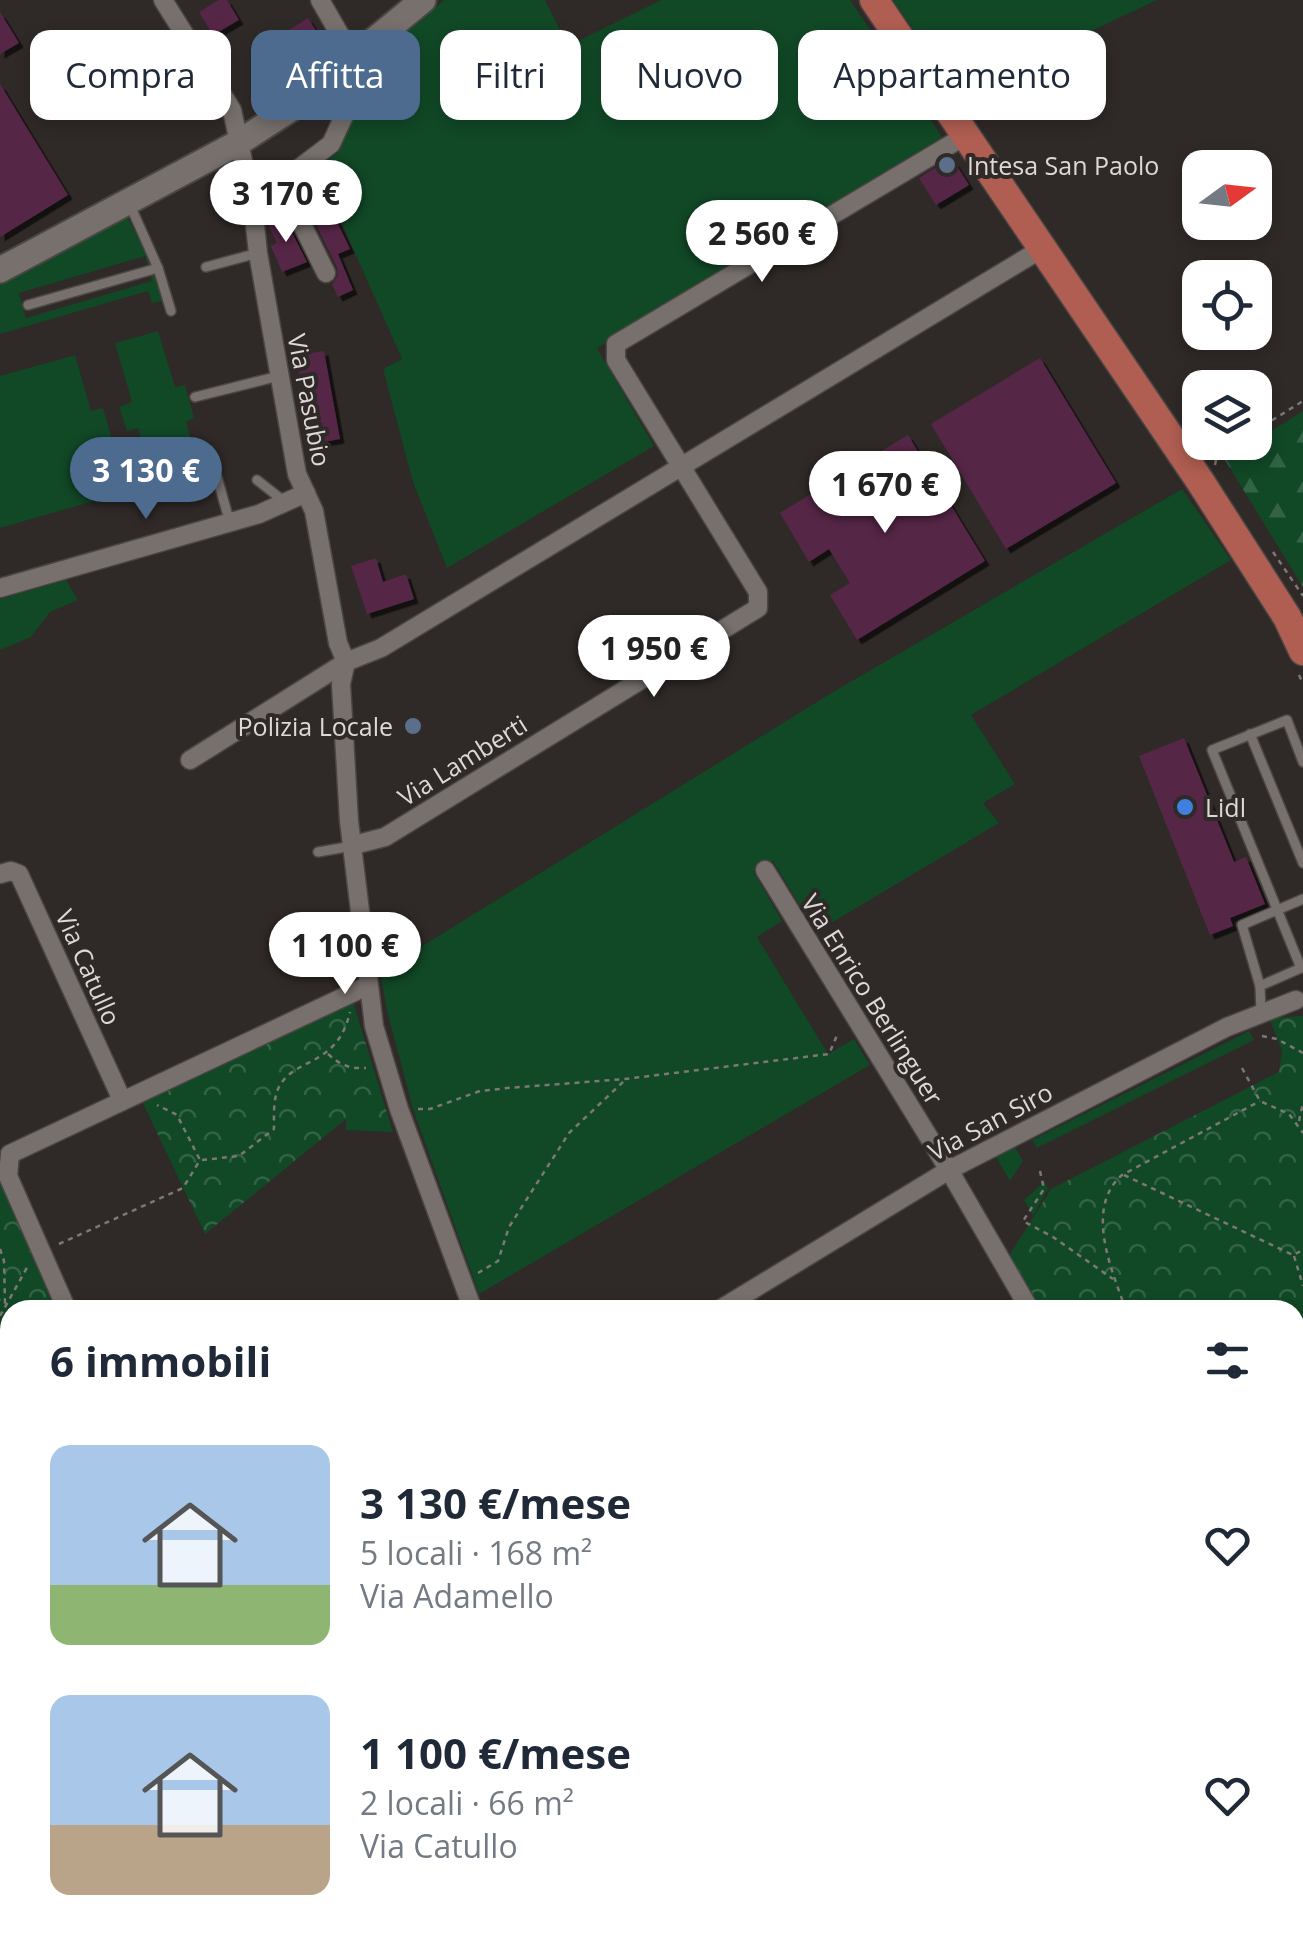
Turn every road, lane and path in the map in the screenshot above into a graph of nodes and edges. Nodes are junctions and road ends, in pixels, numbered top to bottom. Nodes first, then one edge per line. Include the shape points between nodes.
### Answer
1 (163, 0) edge
2 (320, 0) edge
3 (423, 0) edge
4 (876, 0) edge
5 (338, 30) edge
6 (388, 30) edge
7 (273, 120) edge
8 (344, 120) edge
9 (968, 134) junction
10 (238, 143) junction
11 (281, 182) junction
12 (129, 202) junction
13 (253, 208) junction
14 (1043, 248) junction
15 (258, 253) junction
16 (158, 268) junction
17 (206, 268) dead end
18 (0, 270) edge
19 (326, 273) dead end
20 (28, 304) dead end
21 (171, 311) dead end
22 (279, 376) junction
23 (195, 398) dead end
24 (1303, 401) edge
25 (1272, 421) edge
26 (1216, 460) edge
27 (679, 466) junction
28 (1212, 473) dead end
29 (218, 477) dead end
30 (257, 480) dead end
31 (306, 493) junction
32 (284, 502) junction
33 (230, 522) junction
34 (4, 584) edge
35 (1303, 651) edge
36 (346, 662) junction
37 (1250, 734) junction
38 (190, 760) dead end
39 (1303, 762) edge
40 (354, 845) junction
41 (318, 852) dead end
42 (1303, 863) edge
43 (764, 870) dead end
44 (0, 874) edge
45 (1303, 899) edge
46 (1277, 910) junction
47 (1302, 968) edge
48 (1260, 986) junction
49 (361, 989) junction
50 (1296, 1000) dead end
51 (1260, 1012) junction
52 (838, 1033) dead end
53 (1262, 1036) dead end
54 (1303, 1053) edge
55 (327, 1054) junction
56 (386, 1066) junction
57 (1242, 1068) dead end
58 (624, 1080) junction
59 (127, 1097) junction
60 (1260, 1101) junction
61 (1303, 1102) edge
62 (399, 1109) junction
63 (1298, 1123) junction
64 (1303, 1133) edge
65 (200, 1160) junction
66 (949, 1170) junction
67 (1040, 1171) dead end
68 (1122, 1175) junction
69 (0, 1248) edge
70 (1303, 1250) edge
71 (41, 1252) junction
72 (1293, 1255) junction
73 (462, 1281) junction
74 (1116, 1281) junction
75 (1303, 1286) edge
76 (2, 1300) edge
77 (3, 1300) edge
78 (63, 1300) edge
79 (469, 1300) edge
80 (735, 1300) edge
81 (1024, 1300) edge
82 (1123, 1300) edge

1 - 10 street, Via Pasubio via 232,110
2 - 5 street
3 - 6 street
4 - 9 main road
7 - 10 street
8 - 11 street via 322,153
9 - 14 main road
9 - 27 street via 616,344 616,360
10 - 12 street
10 - 13 street, Via Pasubio
11 - 13 street
11 - 19 street
12 - 16 lane
12 - 18 street
13 - 15 street, Via Pasubio
14 - 27 street
14 - 35 main road via 1200,481
15 - 17 lane
15 - 22 street, Via Pasubio
16 - 20 lane
16 - 21 lane
22 - 23 lane
22 - 31 street, Via Pasubio
24 - 25 path
26 - 28 path
27 - 36 street via 381,648
27 - 40 street, Via Lamberti via 758,592 758,608 385,837
29 - 33 lane
30 - 32 lane
31 - 32 street
31 - 36 street, Via Pasubio
32 - 33 street
33 - 34 street
36 - 38 street
36 - 40 street, Via Pasubio via 341,684
37 - 39 lane via 1287,720
37 - 42 lane
37 - 46 lane via 1212,750
40 - 41 lane
40 - 49 street, Via Pasubio
43 - 66 street, Via Enrico Berlinguer
44 - 59 street, Via Catullo via 19,874
45 - 46 lane
46 - 47 lane
46 - 48 lane via 1242,925
47 - 48 lane
48 - 51 lane
49 - 55 path
49 - 56 street, Via Pasubio
49 - 59 street
50 - 51 street, Via San Siro
51 - 66 street, Via San Siro
52 - 58 path via 828,1054
53 - 54 path
55 - 56 path via 354,1068
55 - 65 path via 288,1076 278,1089 274,1128 254,1146 239,1156
56 - 62 street, Via Pasubio
57 - 60 path
58 - 62 path via 494,1090 430,1109
58 - 73 path via 569,1132 509,1227 498,1261
59 - 65 path via 177,1115
59 - 71 street via 10,1154 8,1176
60 - 63 path
60 - 68 path
61 - 63 path
62 - 73 street, Via Pasubio
63 - 64 path
65 - 71 path via 182,1188
66 - 80 street, Via San Siro
66 - 81 street, Via Enrico Berlinguer
67 - 74 path via 1044,1188 1023,1221
68 - 72 path
68 - 74 path via 1105,1202 1103,1226
69 - 76 path
70 - 72 path
71 - 77 path
71 - 78 street
72 - 75 path
73 - 79 street, Via Pasubio
74 - 82 path

